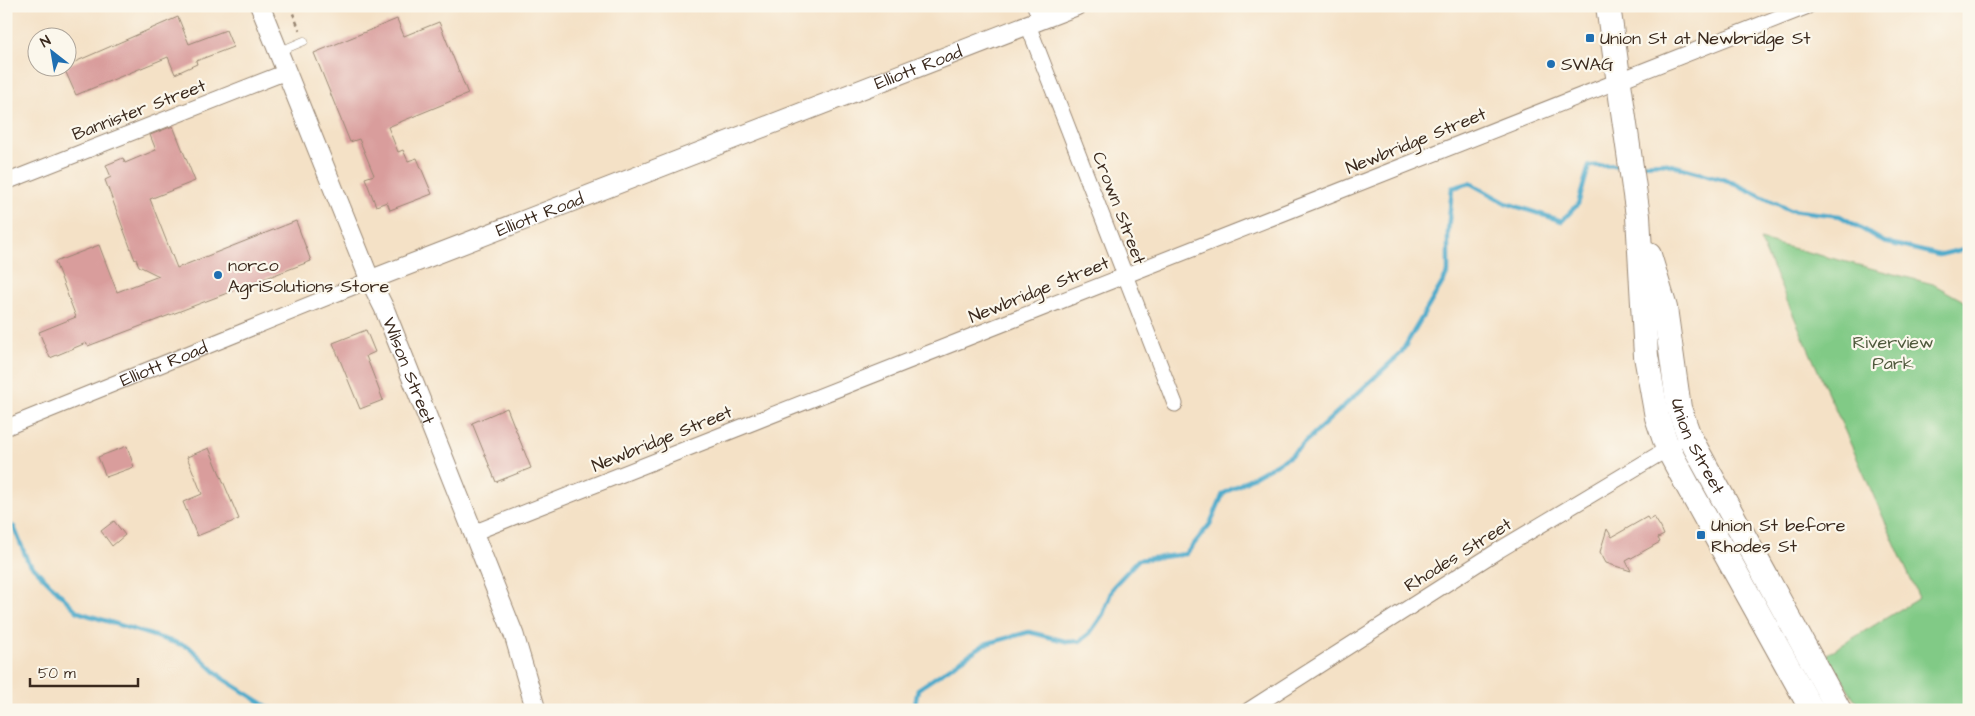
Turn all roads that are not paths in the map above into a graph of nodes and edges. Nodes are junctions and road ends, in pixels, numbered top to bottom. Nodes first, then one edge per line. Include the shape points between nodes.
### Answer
1 (260, 6) edge
2 (1076, 6) edge
3 (1608, 6) edge
4 (1808, 6) edge
5 (1035, 17) edge
6 (304, 41) road end
7 (278, 52) junction
8 (286, 72) junction
9 (1618, 81) junction
10 (6, 182) edge
11 (1638, 216) junction
12 (1126, 276) junction
13 (370, 280) junction
14 (1174, 404) dead end
15 (7, 426) edge
16 (1689, 436) junction
17 (1668, 448) junction
18 (473, 533) junction
19 (536, 710) edge
20 (1249, 710) edge
21 (1812, 710) edge
22 (1840, 710) edge

1 - 7 street, Wilson Street
2 - 5 street, Elliott Road
3 - 9 main road, Union Street
4 - 9 street, Newbridge Street
5 - 12 street, Crown Street
5 - 13 street, Elliott Road
6 - 7 lane
7 - 8 street, Wilson Street
8 - 10 street, Bannister Street
8 - 13 street, Wilson Street
9 - 11 main road, Union Street
9 - 12 street, Newbridge Street
11 - 16 main road, Union Street via 1664,308 1674,383
11 - 17 main road, Union Street via 1646,356 1657,417
12 - 14 street, Crown Street
12 - 18 street, Newbridge Street
13 - 15 street, Elliott Road
13 - 18 street, Wilson Street
16 - 17 street, Rhodes Street
16 - 22 main road, Union Street
17 - 20 street, Rhodes Street via 1499,550
17 - 21 main road, Union Street
18 - 19 street, Wilson Street via 514,635

